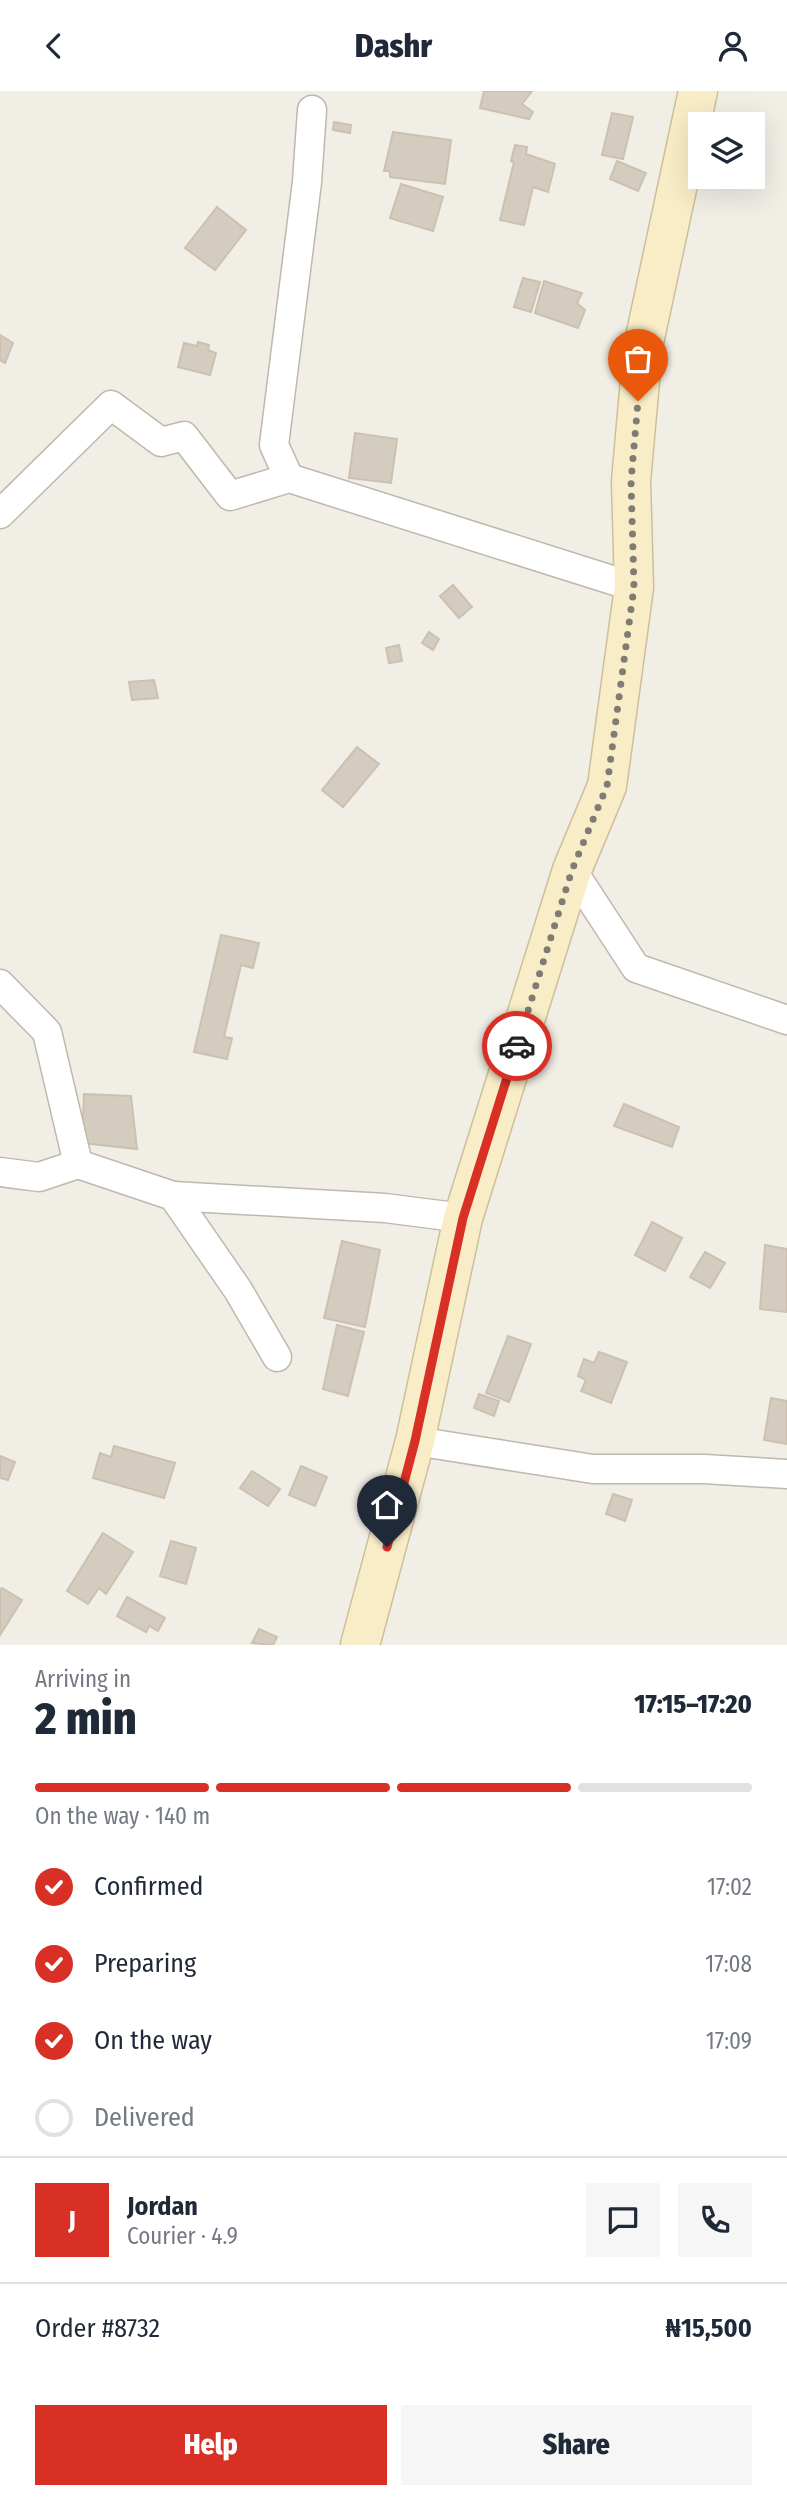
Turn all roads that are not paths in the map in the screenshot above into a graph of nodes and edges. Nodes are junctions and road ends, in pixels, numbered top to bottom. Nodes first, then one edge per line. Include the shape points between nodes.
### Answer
1 (698, 91) edge
2 (312, 110) dead end
3 (289, 478) junction
4 (0, 514) edge
5 (634, 587) junction
6 (572, 870) junction
7 (0, 984) edge
8 (787, 1020) edge
9 (78, 1164) junction
10 (0, 1172) edge
11 (173, 1196) junction
12 (463, 1218) junction
13 (276, 1357) dead end
14 (415, 1441) junction
15 (787, 1474) edge
16 (360, 1645) edge

1 - 5 street via 643,347 631,481
2 - 3 street via 274,445
3 - 4 street via 230,496 184,436 161,442 111,405
3 - 5 street
5 - 6 street via 607,786
6 - 8 street via 636,968
6 - 12 street
7 - 9 street via 47,1032
9 - 10 street via 38,1177
9 - 11 street
11 - 12 street via 385,1208
11 - 13 street via 238,1290
12 - 14 street
14 - 15 street via 593,1469
14 - 16 street

